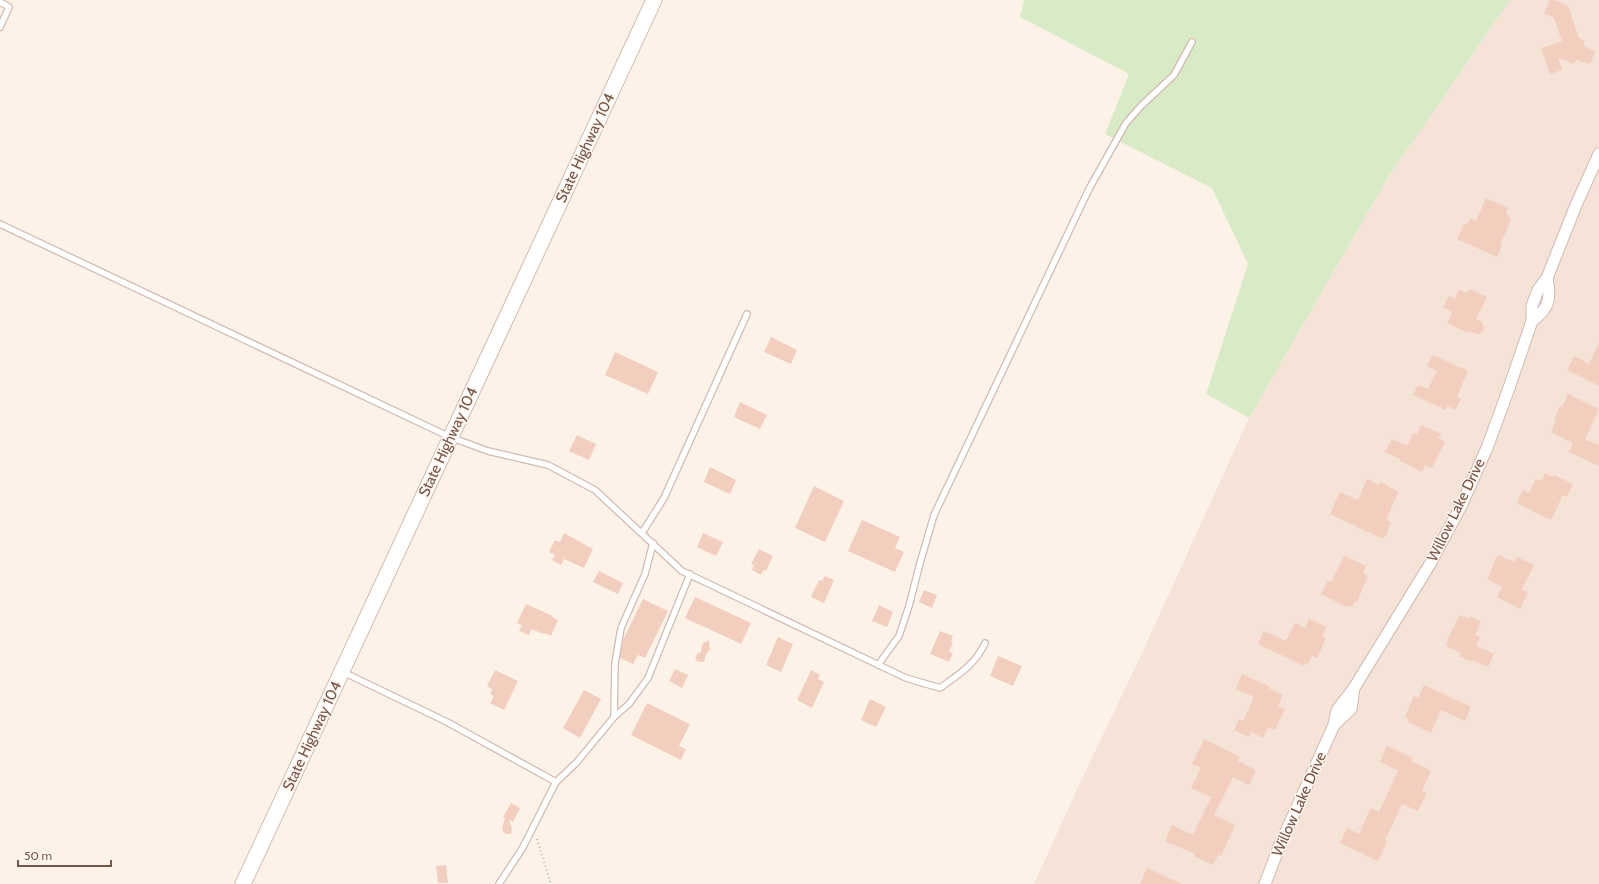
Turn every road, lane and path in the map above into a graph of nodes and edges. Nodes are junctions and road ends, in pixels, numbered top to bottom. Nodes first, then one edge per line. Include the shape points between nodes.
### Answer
1 (654, 0) edge
2 (0, 2) edge
3 (0, 27) edge
4 (1192, 42) dead end
5 (1599, 154) edge
6 (0, 224) edge
7 (747, 314) dead end
8 (450, 437) junction
9 (642, 533) junction
10 (653, 543) junction
11 (690, 574) junction
12 (985, 643) dead end
13 (878, 665) junction
14 (342, 672) junction
15 (614, 717) junction
16 (556, 782) junction
17 (533, 826) junction
18 (243, 884) edge
19 (499, 884) edge
20 (551, 884) edge
21 (1265, 884) edge

1 - 8 main road, State Highway 104
2 - 3 lane via 10,7
4 - 13 lane via 1174,75 1126,123 1089,188 934,515 899,636
5 - 21 street, Willow Lake Drive via 1547,278 1547,305 1542,314 1532,321 1489,442 1461,506 1430,564 1354,688 1351,709 1334,725
6 - 8 lane
7 - 9 lane via 664,498
8 - 9 lane via 488,451 548,465 595,490
8 - 14 main road, State Highway 104
9 - 10 lane
10 - 11 lane via 682,570
10 - 15 lane via 645,574 621,628 615,664
11 - 13 lane
11 - 15 lane via 648,678 628,704
12 - 13 lane via 981,653 970,666 940,688 906,678
14 - 16 lane via 447,722
14 - 18 main road, State Highway 104
15 - 16 lane via 577,762
16 - 17 lane
17 - 19 lane via 522,849
17 - 20 path

